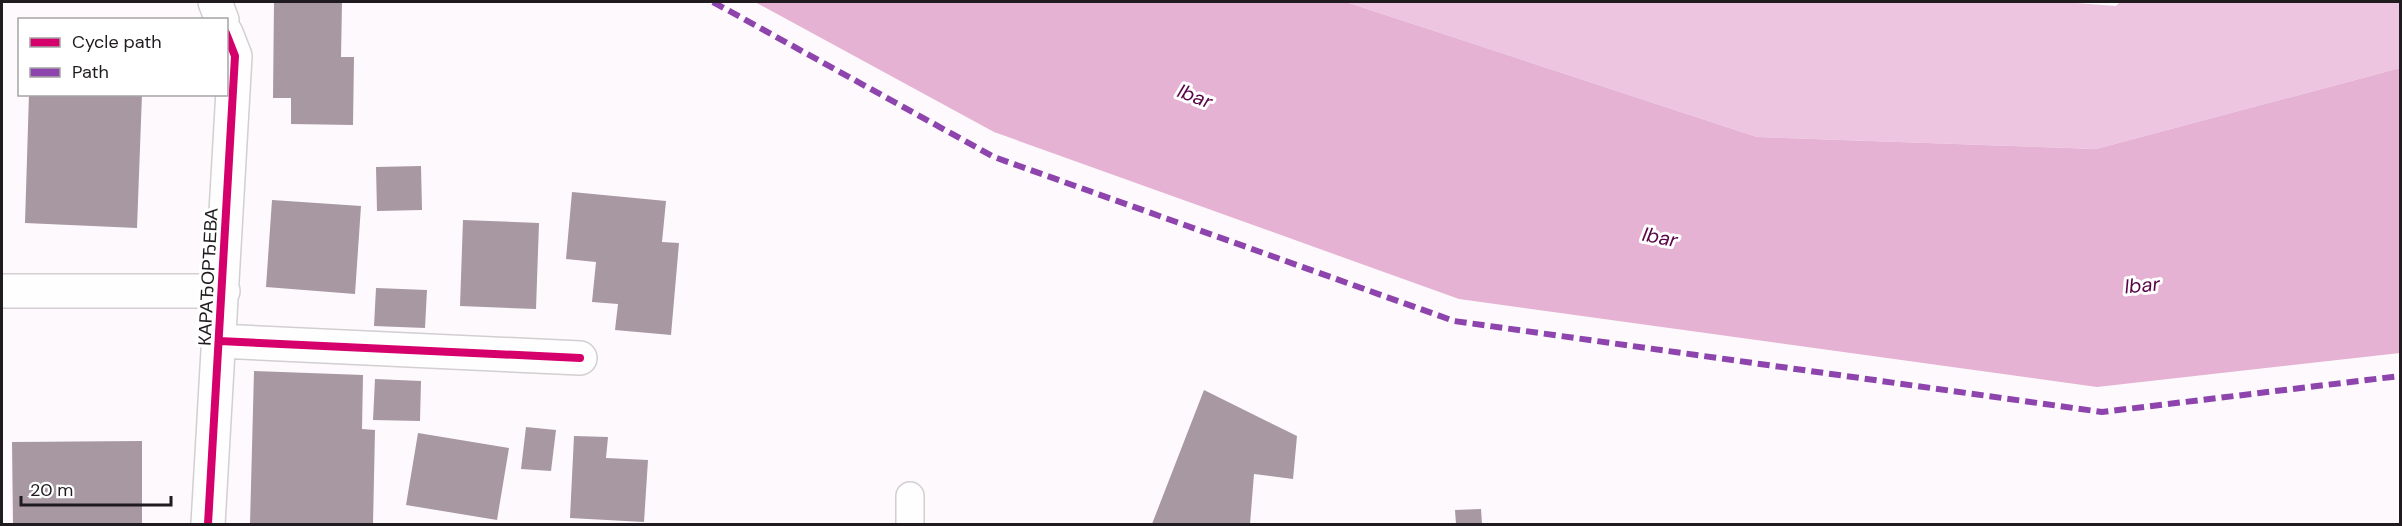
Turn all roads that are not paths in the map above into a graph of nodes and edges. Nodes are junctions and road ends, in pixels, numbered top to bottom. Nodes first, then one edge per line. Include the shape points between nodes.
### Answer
1 (215, 2) edge
2 (221, 18) edge
3 (228, 38) edge
4 (2, 291) edge
5 (223, 291) junction
6 (219, 341) junction
7 (580, 358) dead end
8 (910, 496) dead end
9 (208, 525) edge
10 (910, 525) edge

1 - 2 street
3 - 5 street, КАРАЂОРЂЕВА via 235,56
4 - 5 street
5 - 6 street, КАРАЂОРЂЕВА
6 - 7 street
6 - 9 street, КАРАЂОРЂЕВА
8 - 10 lane

